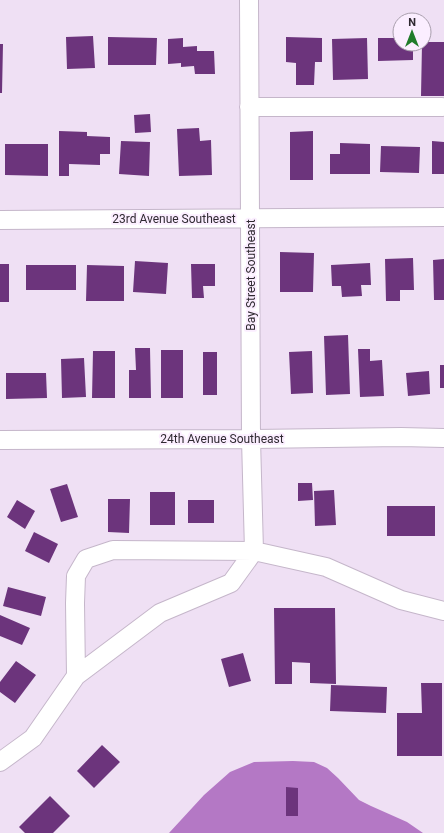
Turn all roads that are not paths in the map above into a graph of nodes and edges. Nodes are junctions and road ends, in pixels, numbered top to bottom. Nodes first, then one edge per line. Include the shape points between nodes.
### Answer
1 (249, 0) edge
2 (249, 107) junction
3 (442, 107) dead end
4 (444, 217) edge
5 (250, 218) junction
6 (0, 220) edge
7 (444, 438) edge
8 (0, 440) edge
9 (251, 440) junction
10 (254, 551) junction
11 (444, 612) edge
12 (76, 676) junction
13 (0, 762) edge

1 - 2 street, Bay Street Southeast
2 - 3 street
2 - 5 street, Bay Street Southeast
4 - 5 street, 23rd Avenue Southeast
5 - 6 street, 23rd Avenue Southeast
5 - 9 street, Bay Street Southeast
7 - 9 street, 24th Avenue Southeast
8 - 9 street, 24th Avenue Southeast
9 - 10 street, Bay Street Southeast
10 - 11 street via 326,567 402,600
10 - 12 street via 231,583 160,613
10 - 12 street via 113,550 86,559 76,576
12 - 13 street via 33,738

